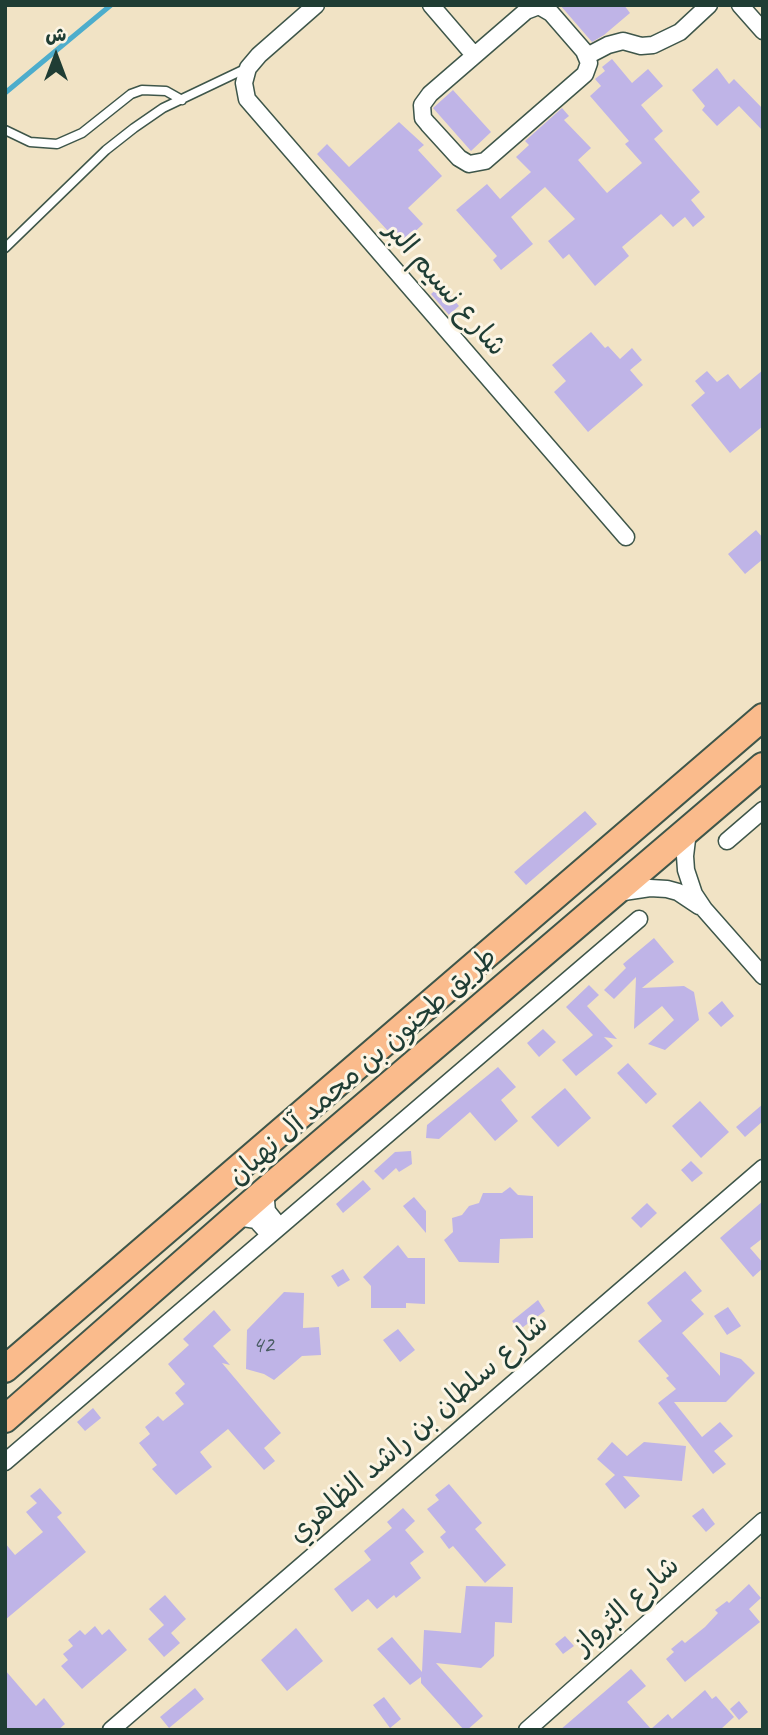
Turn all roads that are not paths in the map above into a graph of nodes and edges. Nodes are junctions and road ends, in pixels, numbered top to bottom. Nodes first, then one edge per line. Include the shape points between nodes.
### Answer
1 (316, 5) edge
2 (431, 5) edge
3 (709, 5) edge
4 (740, 5) edge
5 (763, 31) edge
6 (474, 55) junction
7 (587, 57) junction
8 (248, 68) junction
9 (182, 100) junction
10 (5, 130) edge
11 (5, 248) edge
12 (626, 537) dead end
13 (763, 717) edge
14 (763, 766) edge
15 (763, 810) edge
16 (689, 830) junction
17 (727, 842) dead end
18 (615, 893) junction
19 (704, 909) junction
20 (639, 919) dead end
21 (763, 976) edge
22 (266, 1144) junction
23 (763, 1168) edge
24 (265, 1191) junction
25 (237, 1217) junction
26 (274, 1230) junction
27 (130, 1312) junction
28 (5, 1369) edge
29 (5, 1419) edge
30 (5, 1462) edge
31 (760, 1530) edge
32 (111, 1730) edge
33 (527, 1730) edge

1 - 8 street
2 - 6 street
3 - 7 street via 680,32 653,45 623,41
4 - 5 street
6 - 7 street via 526,11 539,6 551,13
6 - 7 street via 425,98 422,112 459,158 475,165 581,79 588,69
8 - 9 lane
8 - 12 street, شارع نسيم البر via 244,83 247,99 257,113
9 - 10 lane via 166,91 142,90 82,133 57,144 30,142
9 - 11 lane via 163,108 106,150
13 - 22 main road, طريق طحنون بن محمد آل نهيان
14 - 16 main road, طريق طحنون بن محمد آل نهيان
15 - 17 street
16 - 18 main road, طريق طحنون بن محمد آل نهيان
16 - 19 street via 688,881
18 - 19 street via 667,889
18 - 24 main road, طريق طحنون بن محمد آل نهيان
19 - 21 street
20 - 26 street
22 - 27 main road via 236,1187 127,1285 124,1297
22 - 28 main road, طريق طحنون بن محمد آل نهيان
23 - 32 street, شارع سلطان بن راشد الظاهري
24 - 25 main road, طريق طحنون بن محمد آل نهيان
24 - 26 street
25 - 26 street
25 - 27 main road, طريق طحنون بن محمد آل نهيان
26 - 30 street
27 - 29 main road, طريق طحنون بن محمد آل نهيان
31 - 33 street, شارع البُرواز

